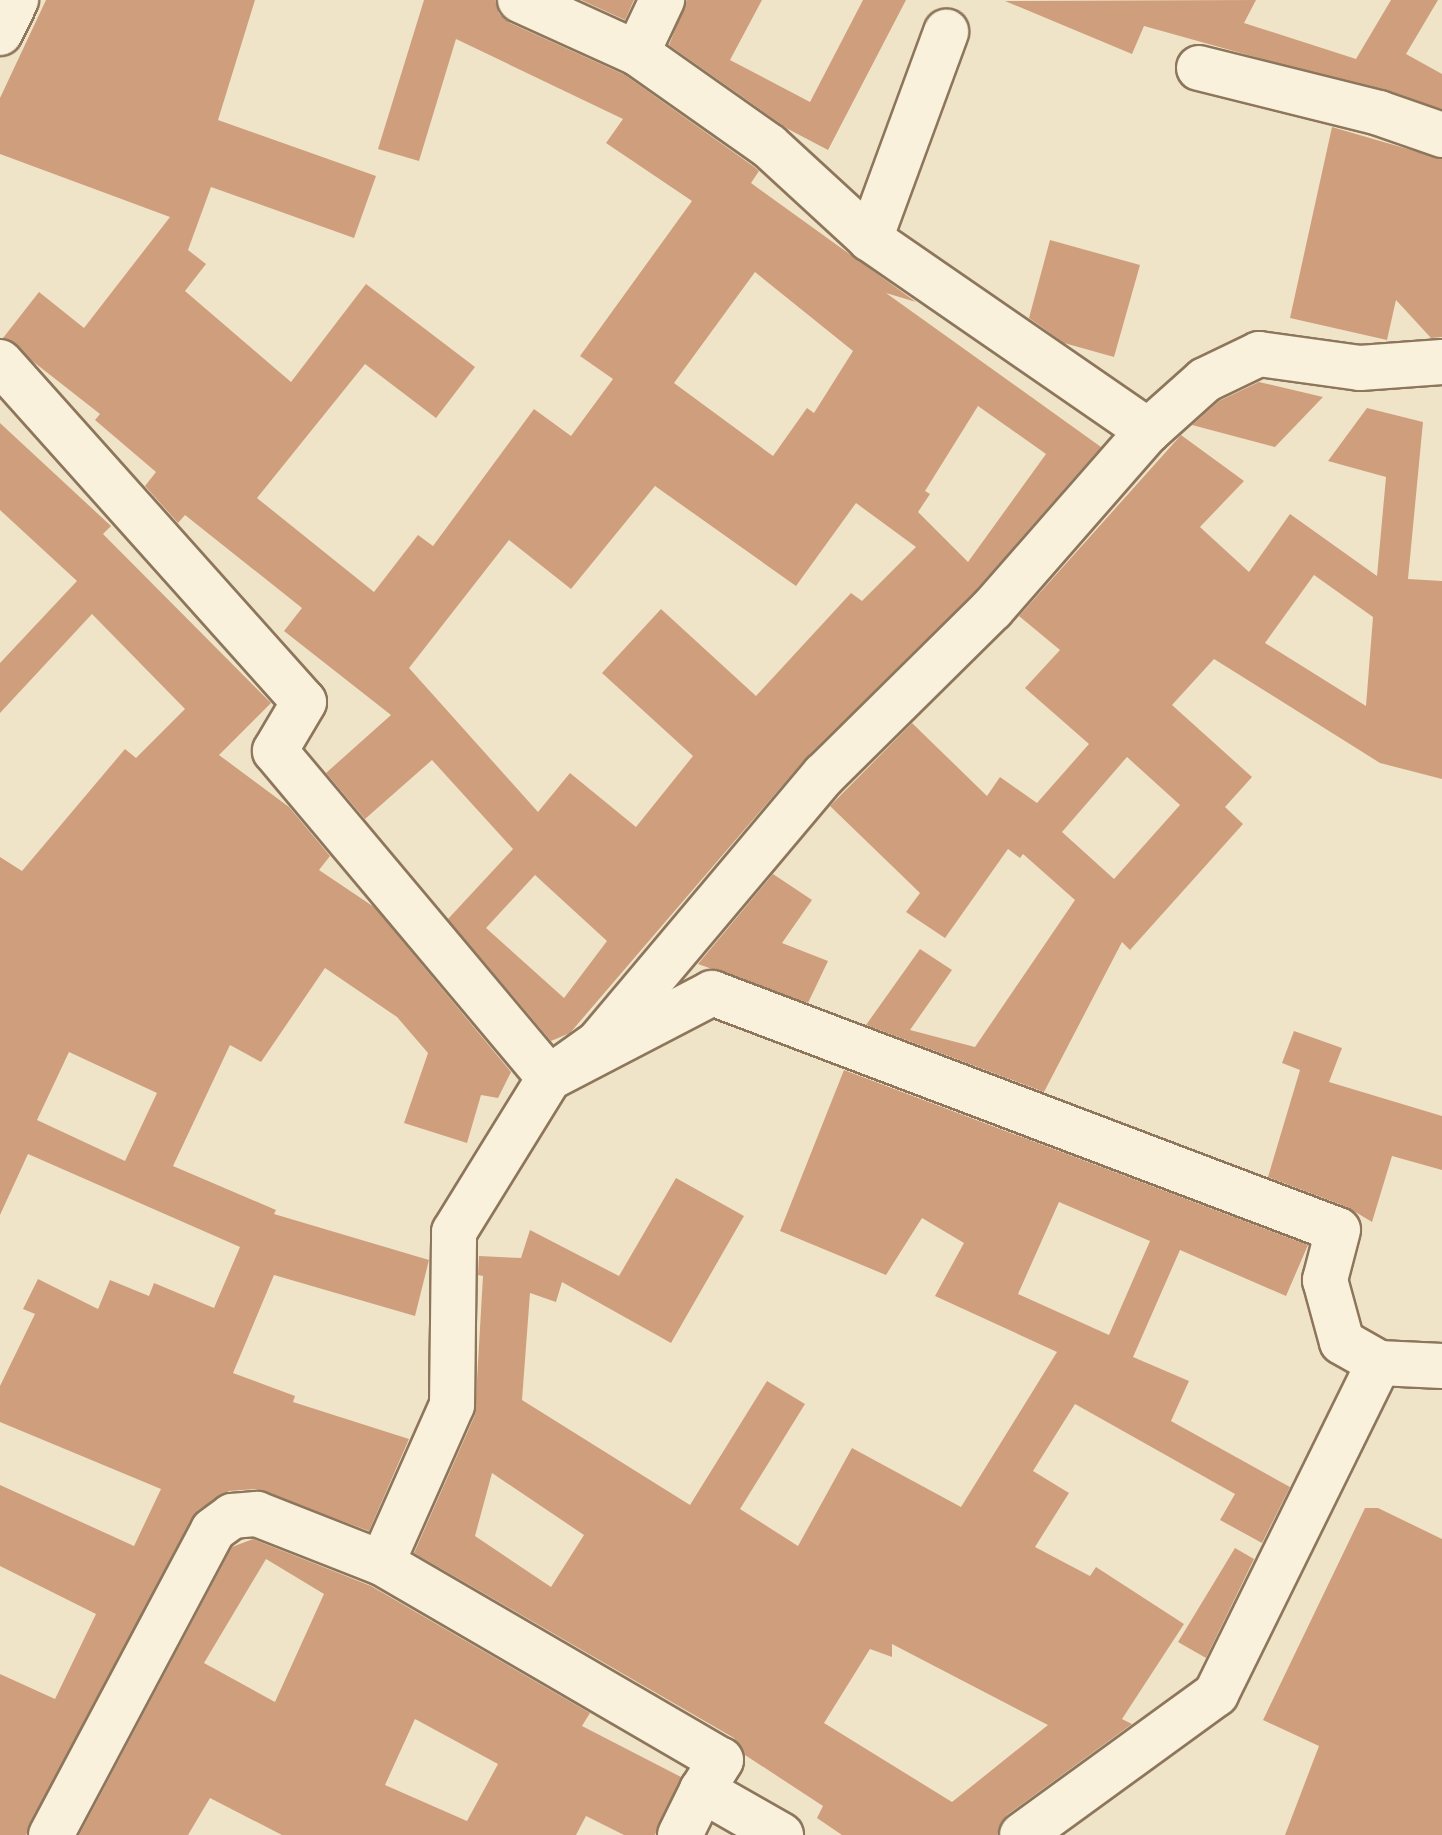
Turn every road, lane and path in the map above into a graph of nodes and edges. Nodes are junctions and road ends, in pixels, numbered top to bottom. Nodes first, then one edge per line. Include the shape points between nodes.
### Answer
1 (16, 0) edge
2 (520, 0) edge
3 (662, 0) edge
4 (946, 32) dead end
5 (0, 33) edge
6 (637, 53) junction
7 (1199, 68) dead end
8 (1442, 135) edge
9 (870, 239) junction
10 (0, 362) edge
11 (1442, 362) edge
12 (1148, 431) junction
13 (549, 1078) junction
14 (1379, 1363) junction
15 (1442, 1366) edge
16 (382, 1563) junction
17 (702, 1790) junction
18 (51, 1835) edge
19 (680, 1835) edge
20 (781, 1835) edge
21 (1022, 1835) edge

1 - 5 street
2 - 6 street
3 - 6 street
4 - 9 street
6 - 9 street via 769,146
7 - 8 street via 1379,113
9 - 12 street
10 - 13 street via 304,702 275,751
11 - 12 street via 1360,368 1259,354 1205,380
12 - 13 street via 992,609 824,775 598,1043
13 - 14 street via 712,993 1338,1230 1325,1280 1342,1342
13 - 16 street via 454,1232 452,1405
14 - 15 street
14 - 21 street via 1216,1694
16 - 17 street via 721,1760
16 - 18 street via 257,1514 232,1516 213,1530
17 - 19 street
17 - 20 street

